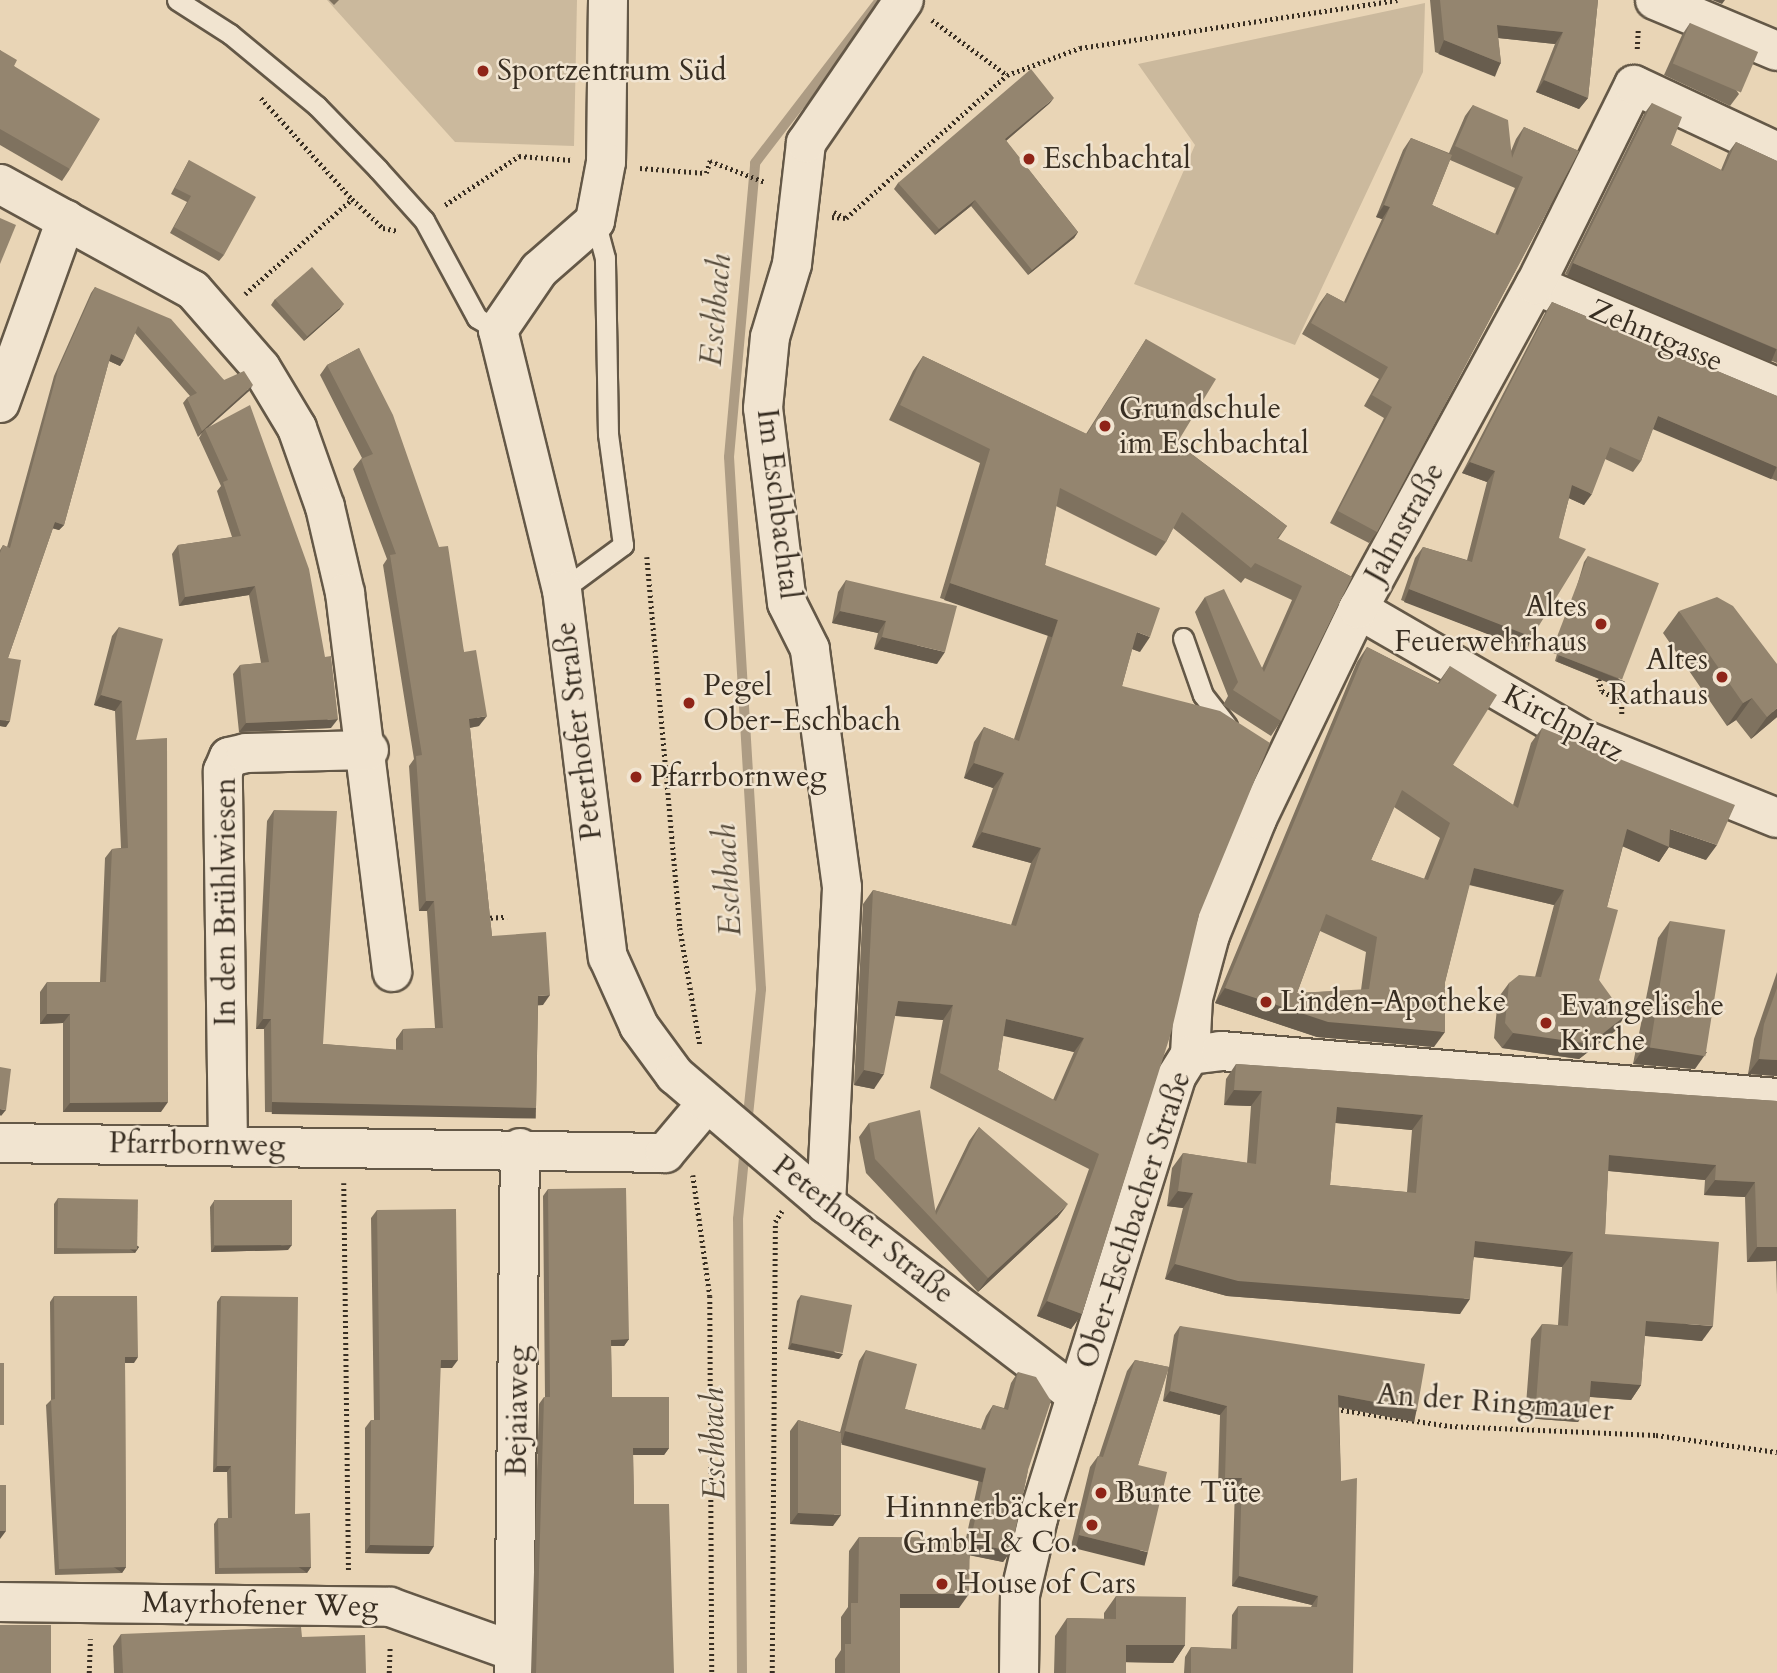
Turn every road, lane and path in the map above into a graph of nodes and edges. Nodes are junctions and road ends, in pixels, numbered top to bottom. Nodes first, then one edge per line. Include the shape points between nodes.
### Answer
1 (177, 0) edge
2 (608, 0) edge
3 (904, 0) edge
4 (1397, 0) edge
5 (1647, 12) edge
6 (1777, 51) edge
7 (1007, 75) junction
8 (1634, 85) junction
9 (256, 92) dead end
10 (1777, 152) edge
11 (618, 164) junction
12 (352, 181) dead end
13 (0, 184) edge
14 (343, 190) junction
15 (352, 199) junction
16 (790, 202) junction
17 (372, 219) dead end
18 (66, 220) junction
19 (424, 220) junction
20 (595, 220) junction
21 (1535, 285) junction
22 (220, 316) junction
23 (498, 330) junction
24 (1777, 387) edge
25 (0, 403) edge
26 (646, 547) dead end
27 (562, 590) junction
28 (1358, 609) junction
29 (1183, 638) dead end
30 (1266, 748) junction
31 (369, 750) junction
32 (1777, 818) edge
33 (507, 917) dead end
34 (481, 919) edge
35 (392, 972) dead end
36 (1189, 1055) junction
37 (1777, 1098) edge
38 (720, 1116) junction
39 (0, 1143) edge
40 (228, 1146) junction
41 (343, 1147) junction
42 (520, 1148) junction
43 (693, 1170) dead end
44 (814, 1194) junction
45 (1076, 1395) junction
46 (1327, 1407) edge
47 (1777, 1452) edge
48 (0, 1602) edge
49 (349, 1606) junction
50 (513, 1662) edge
51 (712, 1673) edge
52 (772, 1673) edge
53 (1019, 1673) edge

1 - 19 lane via 317,106
2 - 11 street
3 - 7 path
3 - 16 street, Im Eschbachtal via 806,143
4 - 7 path via 1080,48
5 - 6 street
5 - 8 path
7 - 16 path via 846,218
8 - 10 street
8 - 21 street, Jahnstraße
9 - 14 path
11 - 16 path via 706,173 715,162
11 - 19 path via 519,156
11 - 20 street
12 - 14 path
13 - 18 street
14 - 15 path
15 - 17 path
15 - 22 path
16 - 44 street, Im Eschbachtal via 763,408 787,603 810,649 842,887
18 - 22 street via 193,289
18 - 25 street
19 - 23 lane via 477,318
20 - 23 street via 523,287
20 - 27 lane via 605,258 608,434 623,545
21 - 24 street, Zehntgasse
21 - 28 street, Jahnstraße
22 - 31 street via 297,428 326,507
23 - 27 street, Peterhofer Straße
26 - 38 path via 680,928
27 - 38 street, Peterhofer Straße via 608,957 654,1051
28 - 30 street, Jahnstraße
28 - 32 street, Kirchplatz via 1584,740
29 - 30 lane via 1213,713
30 - 36 street, Jahnstraße via 1193,998
31 - 35 street
31 - 40 street, In den Brühlwiesen via 246,753 229,757 223,771
33 - 34 path
36 - 37 street, Ober-Eschbacher Straße via 1221,1051
36 - 45 street, Ober-Eschbacher Straße via 1176,1077
38 - 42 street, Pfarrbornweg via 665,1153
38 - 44 street, Peterhofer Straße
39 - 40 street, Pfarrbornweg
40 - 41 street, Pfarrbornweg
41 - 42 street, Pfarrbornweg
41 - 49 path
42 - 50 street, Bejaiaweg
43 - 51 path via 710,1296
44 - 45 street, Peterhofer Straße
44 - 52 path via 775,1222
45 - 53 street, Ober-Eschbacher Straße via 1020,1595
46 - 47 path, An der Ringmauer via 1427,1424 1656,1434
48 - 49 street, Mayrhofener Weg
49 - 50 street, Mayrhofener Weg via 390,1607

